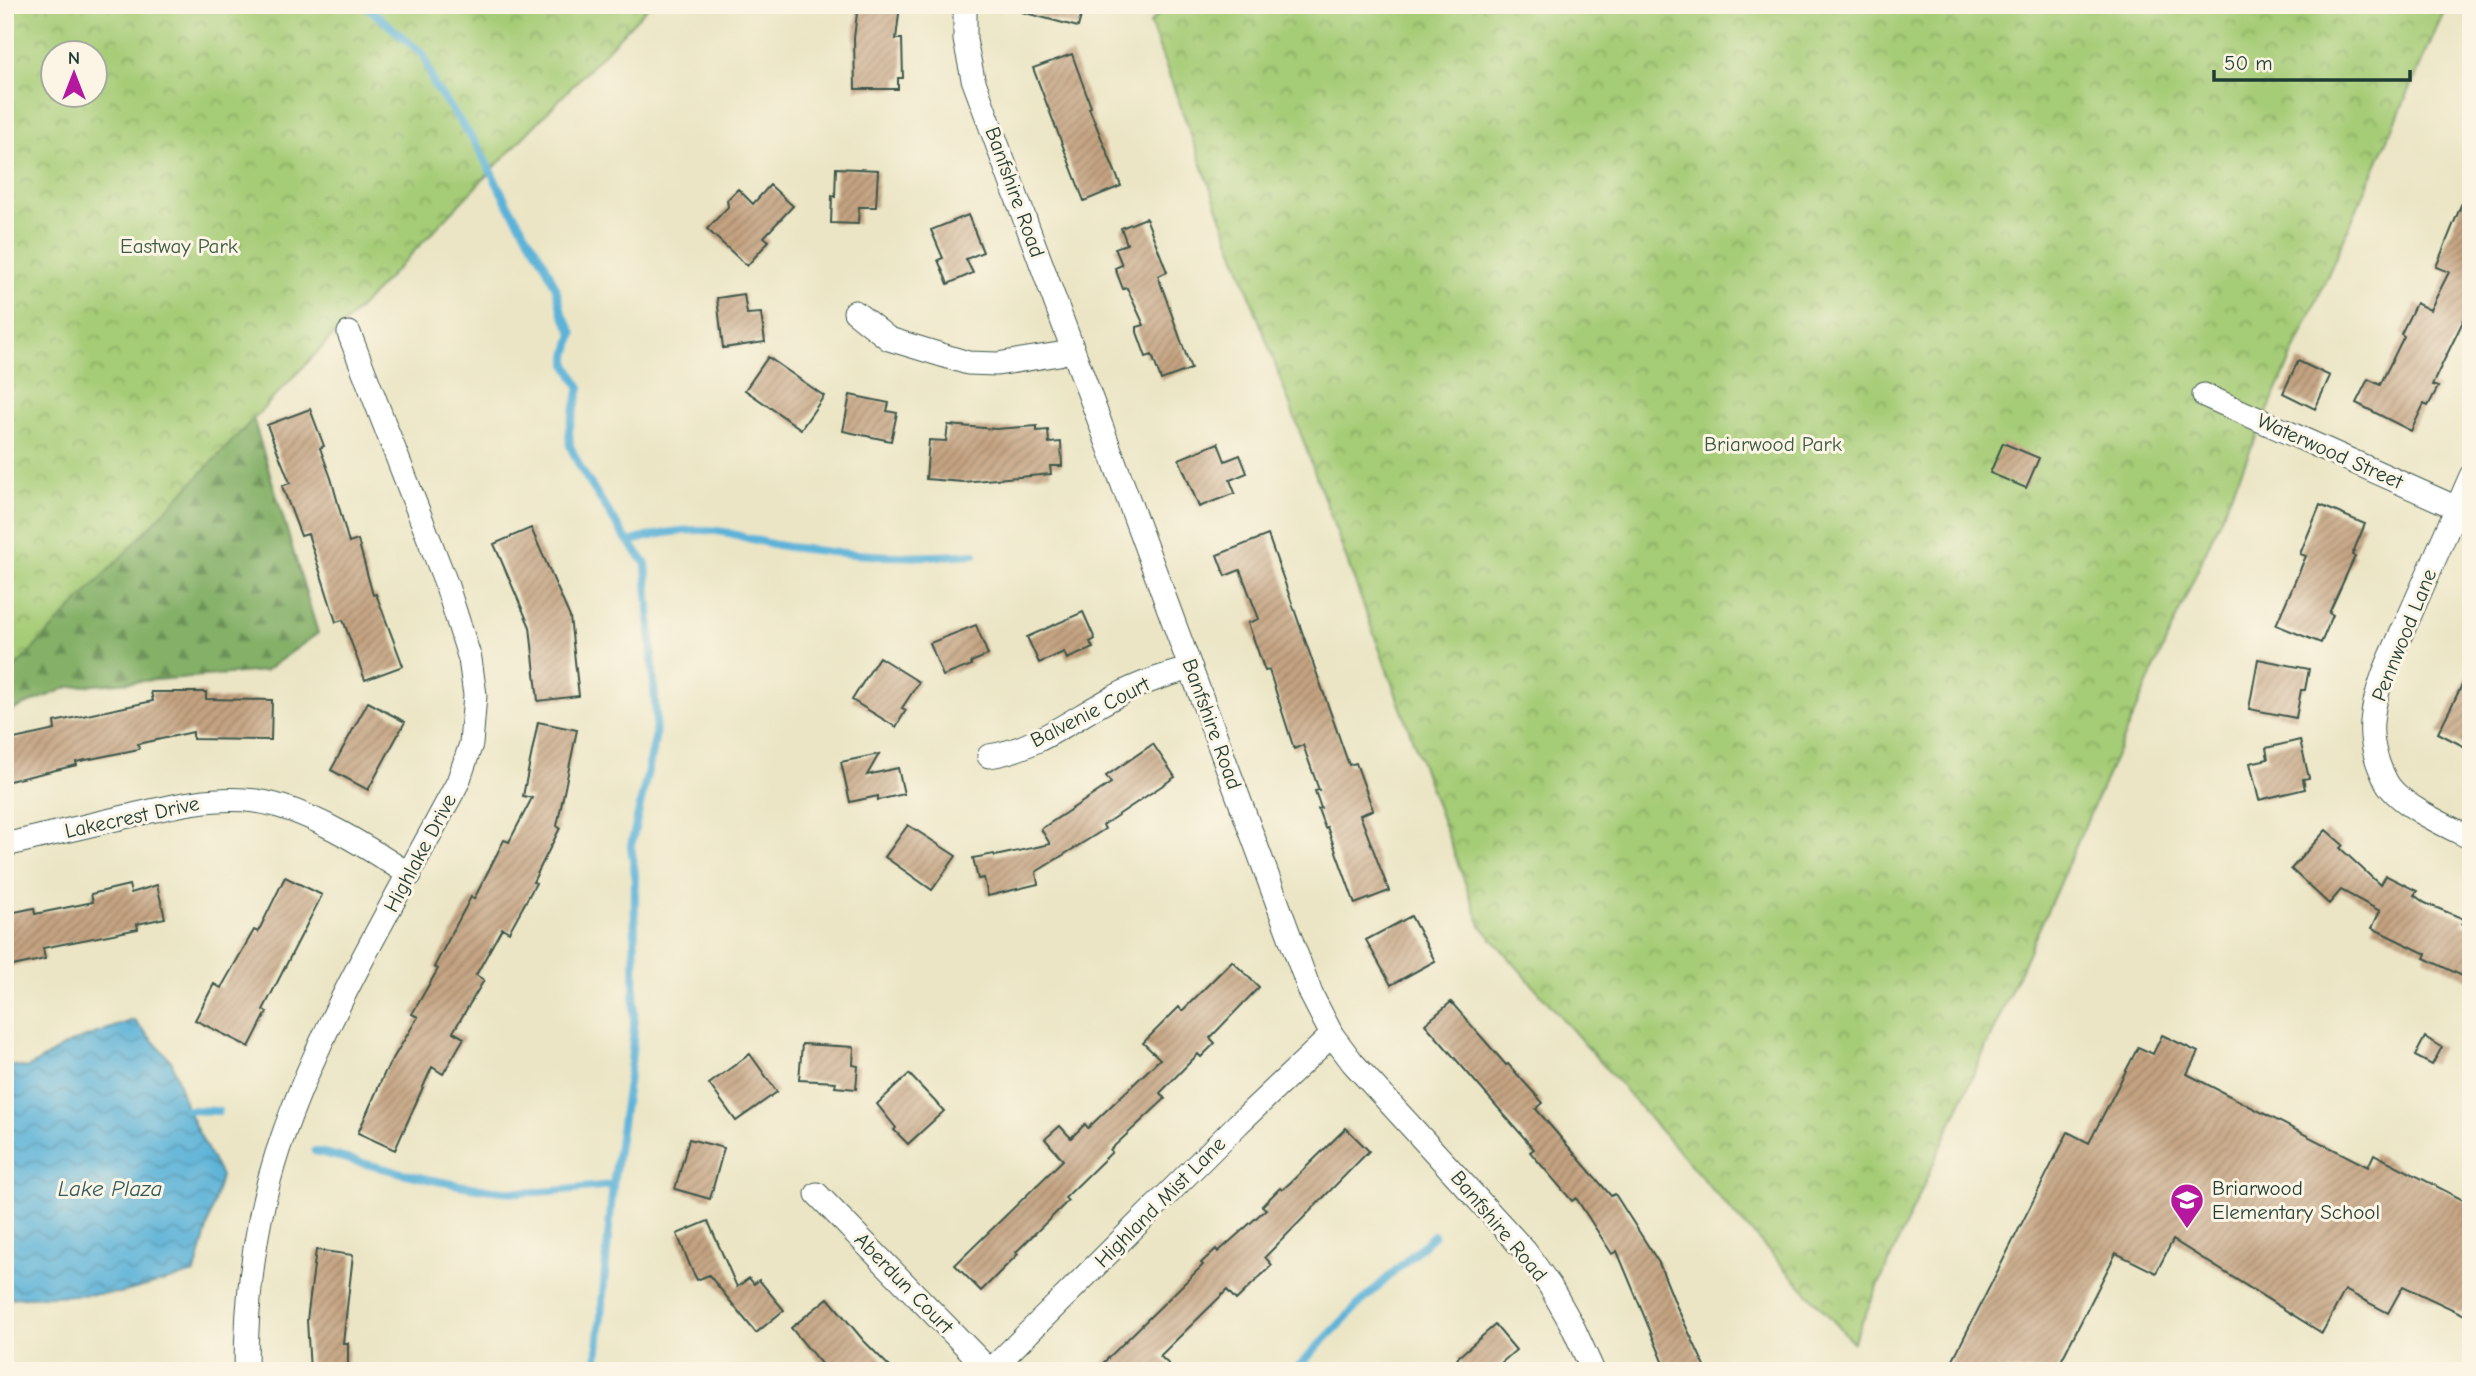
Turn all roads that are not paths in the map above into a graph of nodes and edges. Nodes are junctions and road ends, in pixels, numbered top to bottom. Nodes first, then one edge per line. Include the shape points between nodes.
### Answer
1 (965, 5) edge
2 (855, 312) dead end
3 (349, 333) dead end
4 (1073, 349) junction
5 (2204, 395) dead end
6 (2471, 476) edge
7 (2457, 508) junction
8 (1191, 668) junction
9 (989, 756) dead end
10 (2471, 838) edge
11 (5, 845) edge
12 (410, 874) junction
13 (1332, 1035) junction
14 (817, 1194) dead end
15 (246, 1371) edge
16 (990, 1371) edge
17 (1593, 1371) edge

1 - 4 street, Banfshire Road via 965,40 973,79
2 - 4 street via 889,339 968,363 997,364
3 - 12 street, Highlake Drive via 446,583 470,659 475,695 471,744 458,782
4 - 8 street, Banfshire Road
5 - 7 street, Waterwood Street
6 - 7 street, Pennwood Lane
7 - 10 street, Pennwood Lane via 2382,677 2372,738 2388,784 2397,795
8 - 9 street, Balvenie Court via 1146,682 1031,743
8 - 13 street, Banfshire Road via 1311,994
11 - 12 street, Lakecrest Drive via 177,804 228,799 283,808 369,848
12 - 15 street, Highlake Drive via 328,1025 284,1132 256,1242 248,1296
13 - 16 street, Highland Mist Lane
13 - 17 street, Banfshire Road via 1525,1251 1550,1286
14 - 16 street, Aberdun Court

